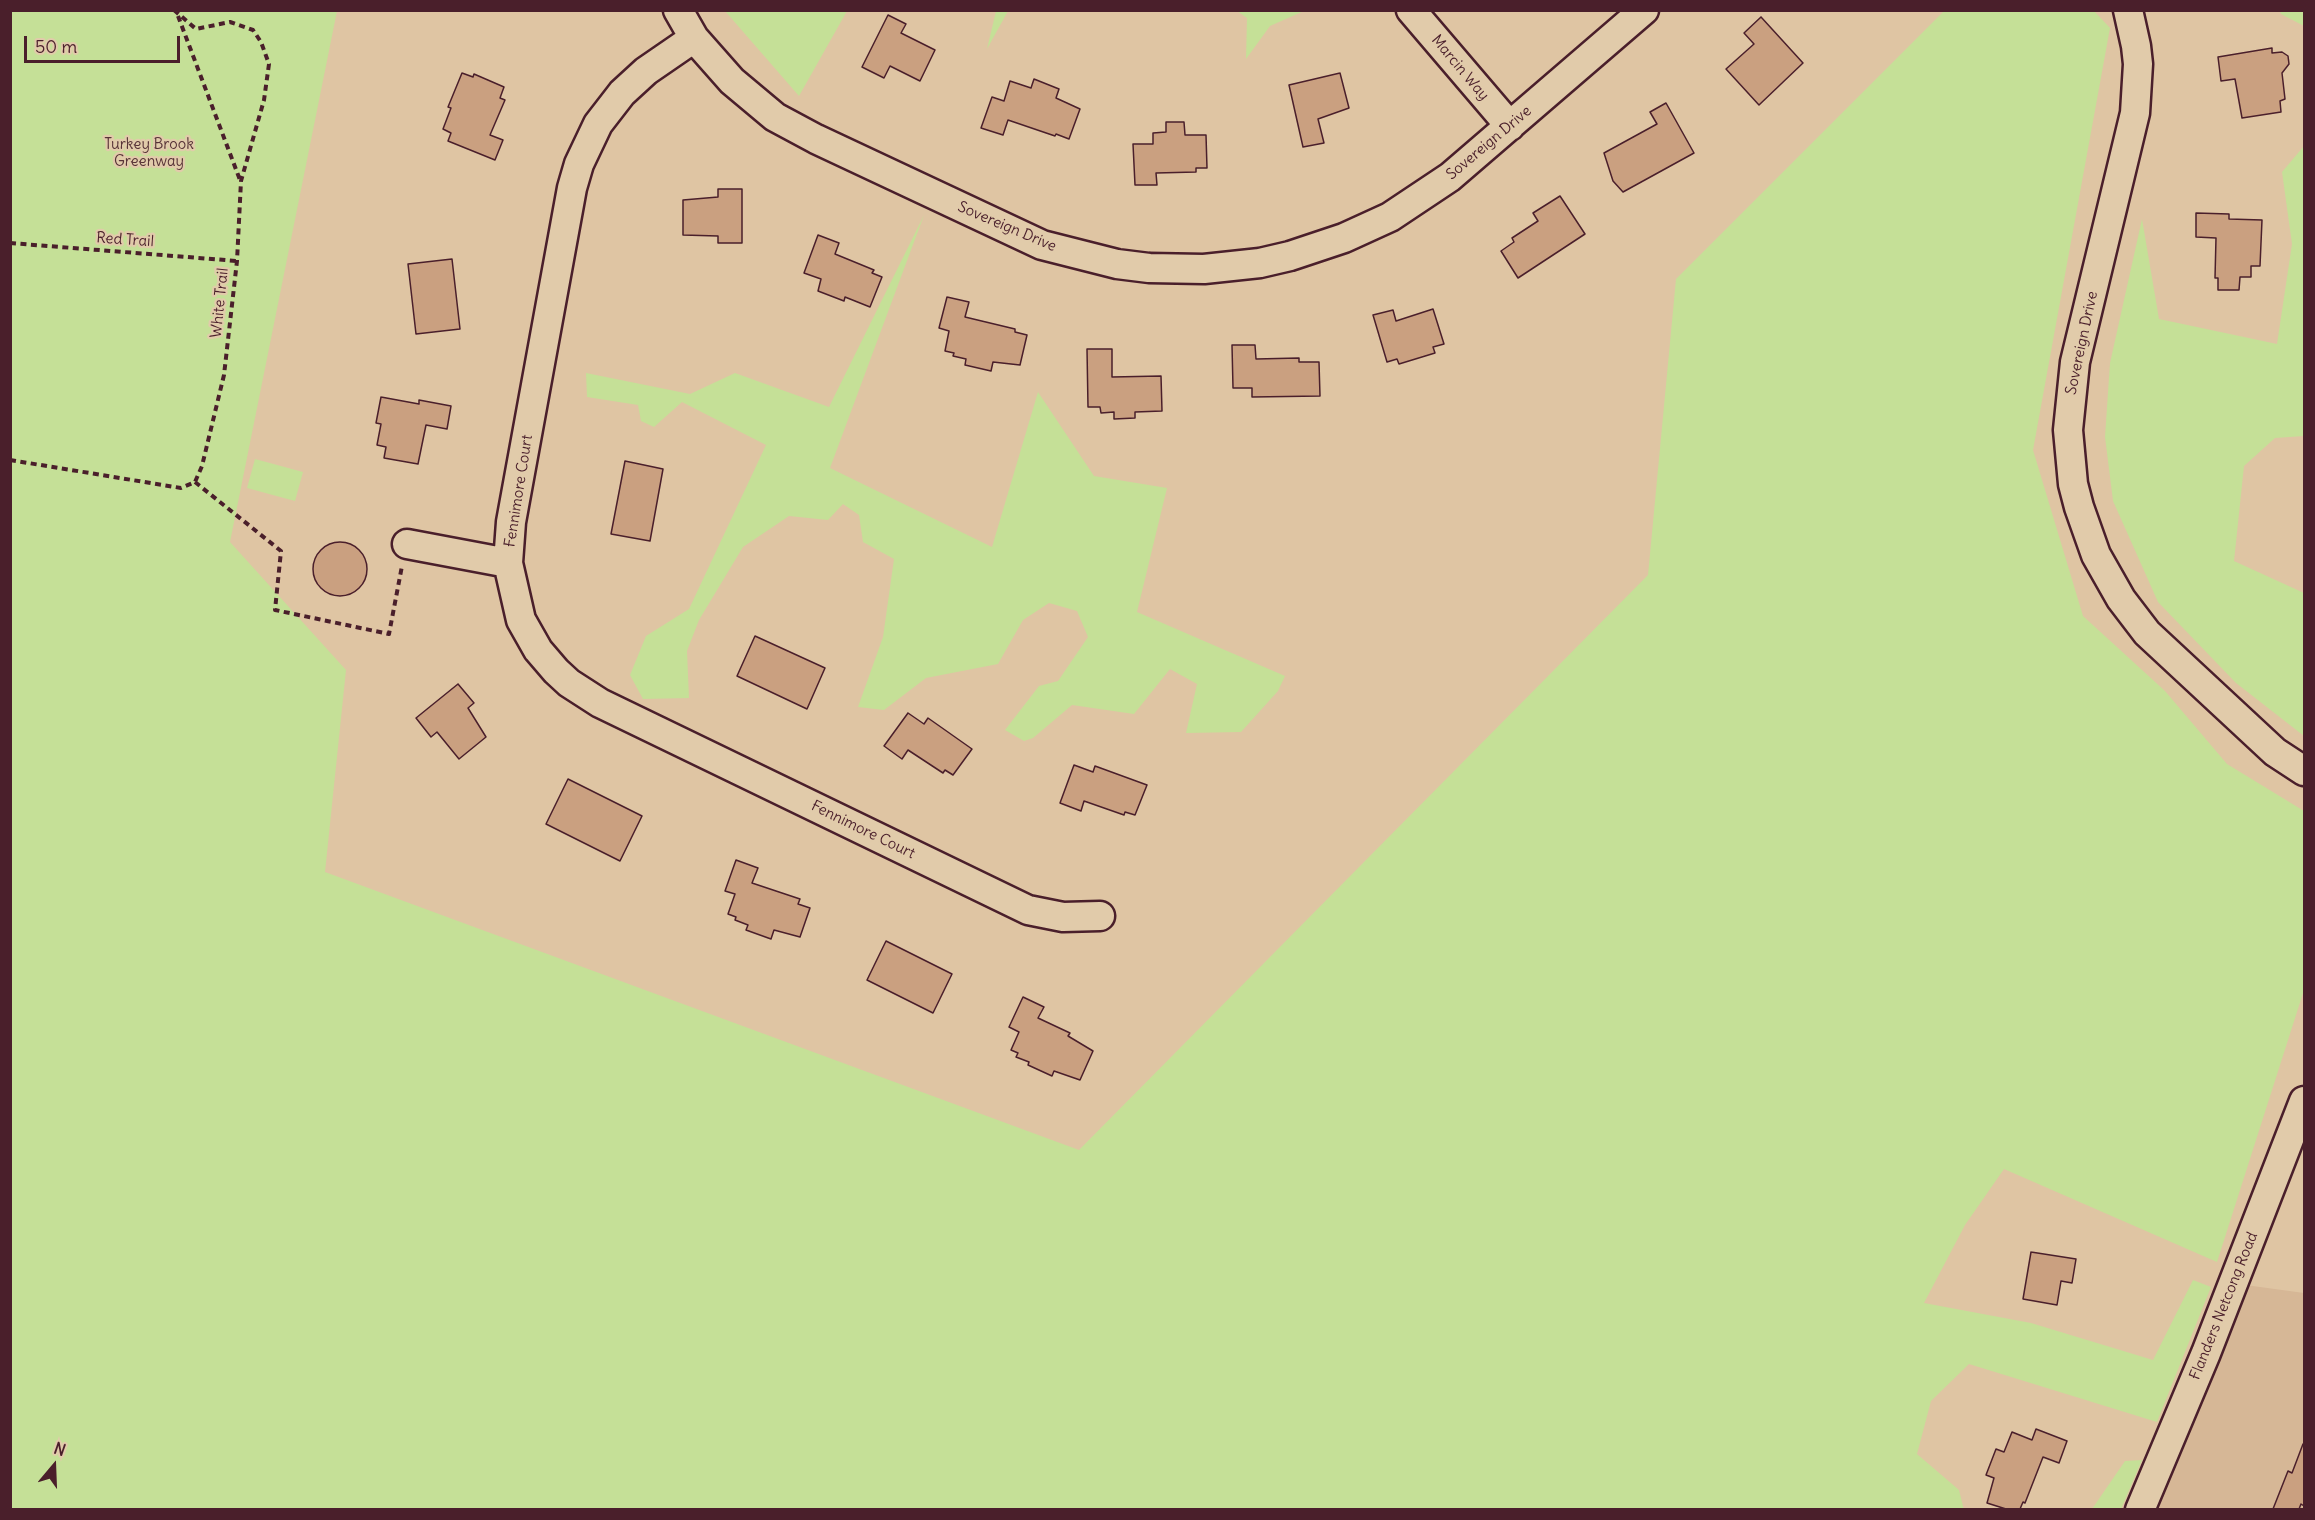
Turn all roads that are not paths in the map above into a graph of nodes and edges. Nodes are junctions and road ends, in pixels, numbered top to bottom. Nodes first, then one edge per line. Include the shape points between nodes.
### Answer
1 (678, 10) edge
2 (1411, 10) edge
3 (1644, 10) edge
4 (2128, 10) edge
5 (694, 38) junction
6 (1509, 126) junction
7 (407, 544) road end
8 (508, 563) junction
9 (2304, 771) edge
10 (1100, 916) dead end
11 (2304, 1101) edge
12 (2140, 1509) edge

1 - 5 street, Sovereign Drive
2 - 6 street, Marcin Way
3 - 6 street, Sovereign Drive
4 - 9 street, Sovereign Drive via 2138,64 2135,113 2075,362 2068,430 2073,484 2096,555 2147,633 2275,752
5 - 6 street, Sovereign Drive via 753,99 775,117 816,139 1042,245 1149,268 1204,269 1260,263 1344,238 1412,204
5 - 8 street, Fennimore Court via 622,93 598,124 579,164 511,522
7 - 8 street
8 - 10 street, Fennimore Court via 518,610 531,640 556,671 584,693 1028,910 1063,917
11 - 12 street, Flanders Netcong Road via 2206,1353

